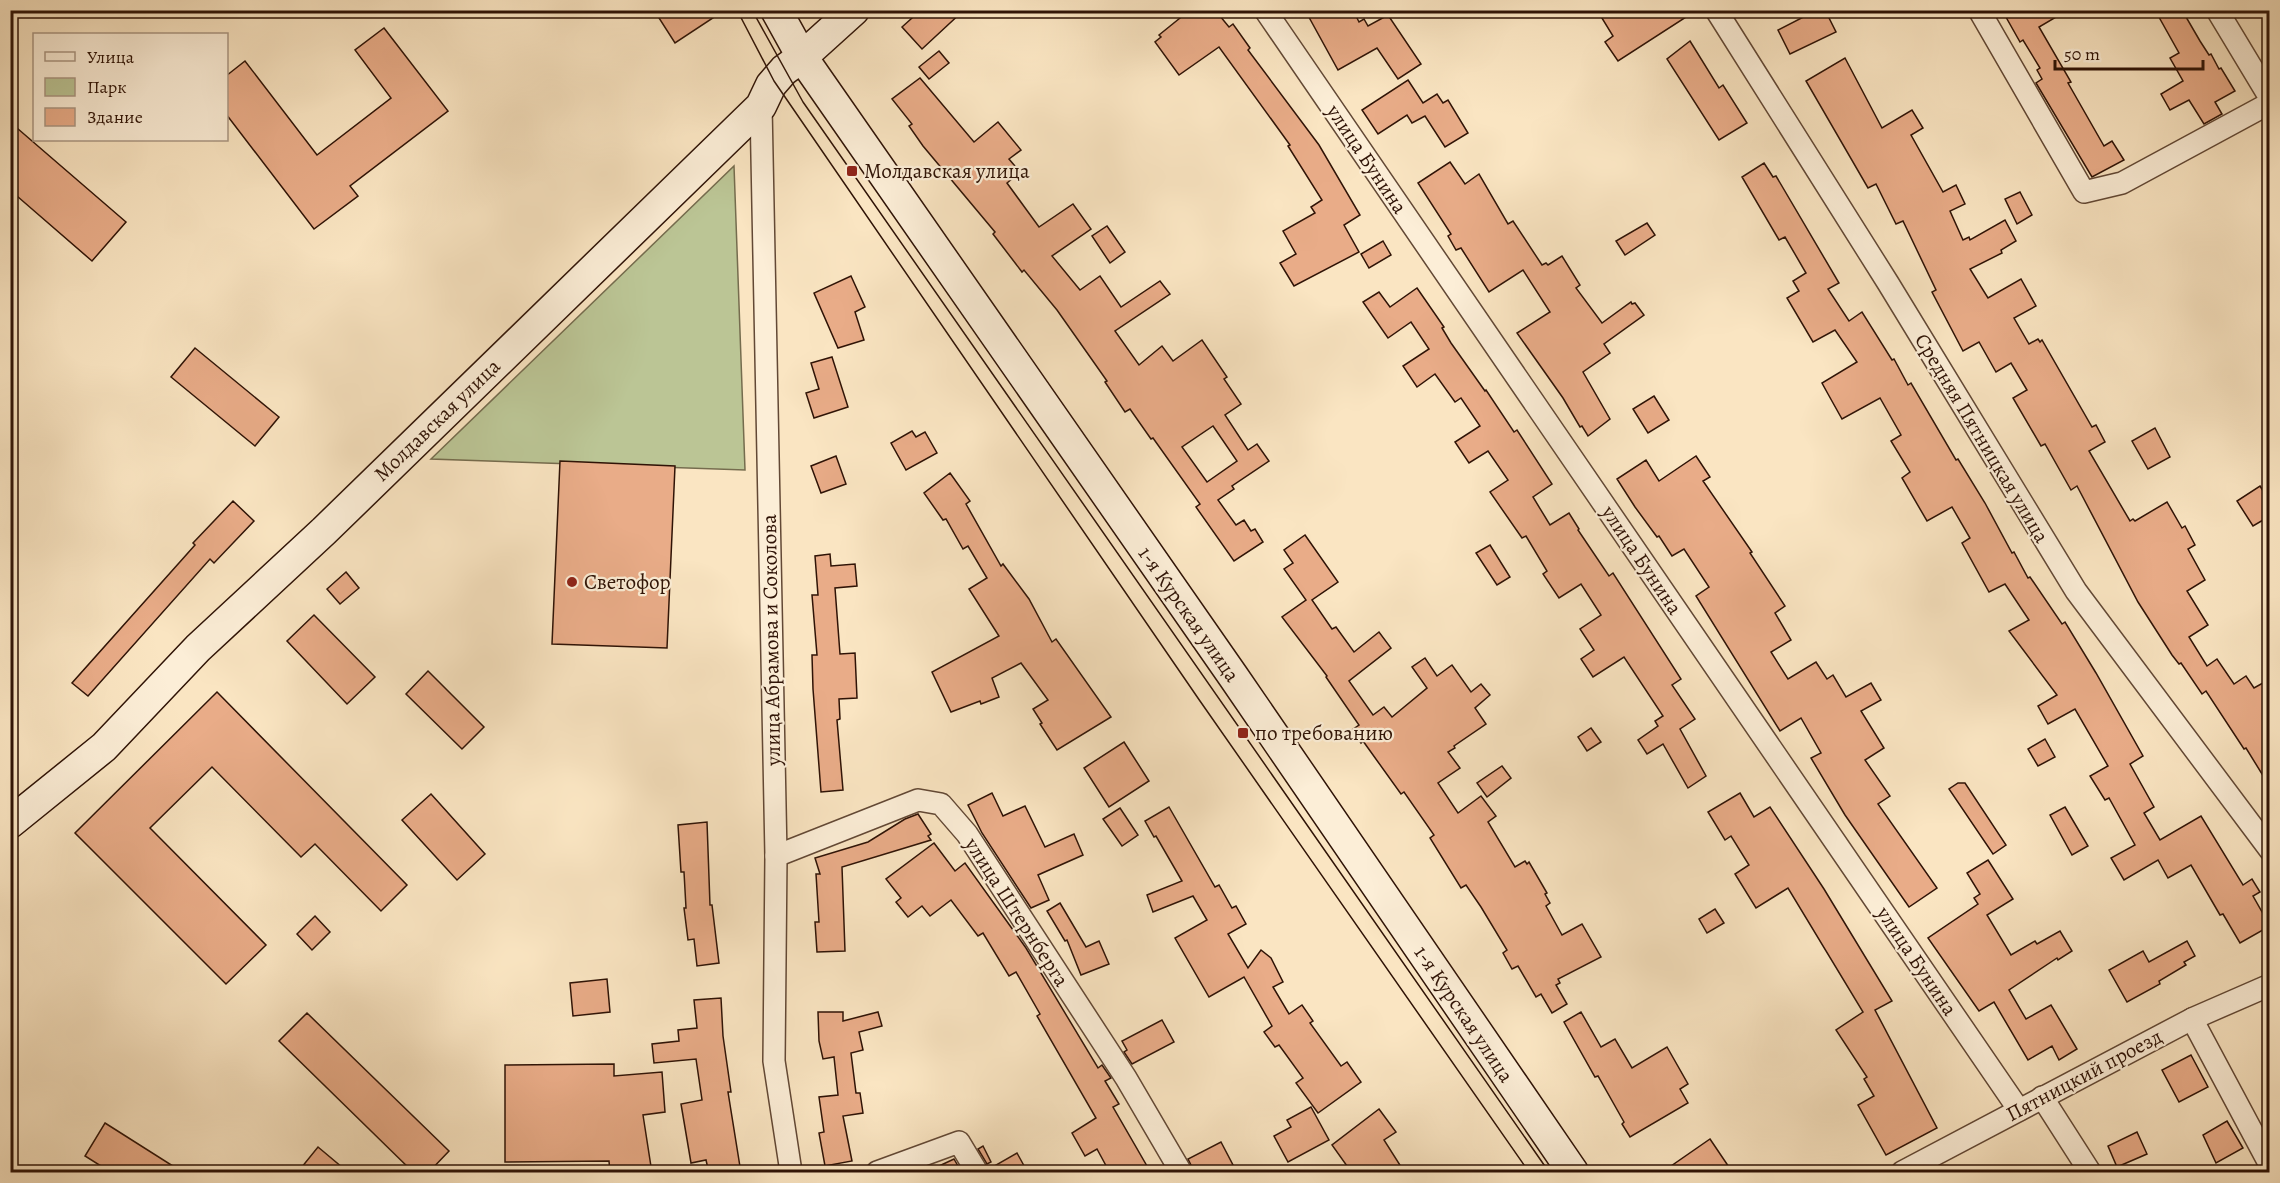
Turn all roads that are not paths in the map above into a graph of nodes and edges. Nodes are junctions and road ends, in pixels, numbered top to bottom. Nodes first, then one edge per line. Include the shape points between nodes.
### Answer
1 (776, 10) edge
2 (854, 10) edge
3 (1265, 10) edge
4 (1716, 10) edge
5 (1978, 10) edge
6 (2217, 10) edge
7 (802, 57) junction
8 (2270, 98) edge
9 (2270, 103) edge
10 (761, 106) junction
11 (10, 823) edge
12 (2270, 850) edge
13 (776, 855) junction
14 (2270, 985) edge
15 (2192, 1019) junction
16 (2042, 1097) junction
17 (2019, 1110) junction
18 (2270, 1165) edge
19 (1916, 1170) edge
20 (791, 1173) edge
21 (877, 1173) edge
22 (977, 1173) edge
23 (1181, 1173) edge
24 (1573, 1173) edge
25 (2090, 1173) edge

1 - 7 street
2 - 7 street, Молдавская улица
3 - 17 street, улица Бунина
4 - 12 street, Средняя Пятницкая улица via 2076,591
5 - 9 street via 2084,192 2122,183
6 - 8 street
7 - 10 street, Молдавская улица via 771,85
7 - 24 street, 1-я Курская улица
10 - 11 street, Молдавская улица via 324,531 198,648 104,747
10 - 13 street, улица Абрамова и Соколова
13 - 20 street, улица Абрамова и Соколова via 774,1061
13 - 23 street, улица Штернберга via 918,800 941,804 967,834 1126,1078
14 - 15 street, Пятницкий проезд
15 - 16 street, Пятницкий проезд
15 - 18 street
16 - 17 street, Пятницкий проезд
16 - 25 street
17 - 19 street, Пятницкий проезд
21 - 22 street via 959,1142

